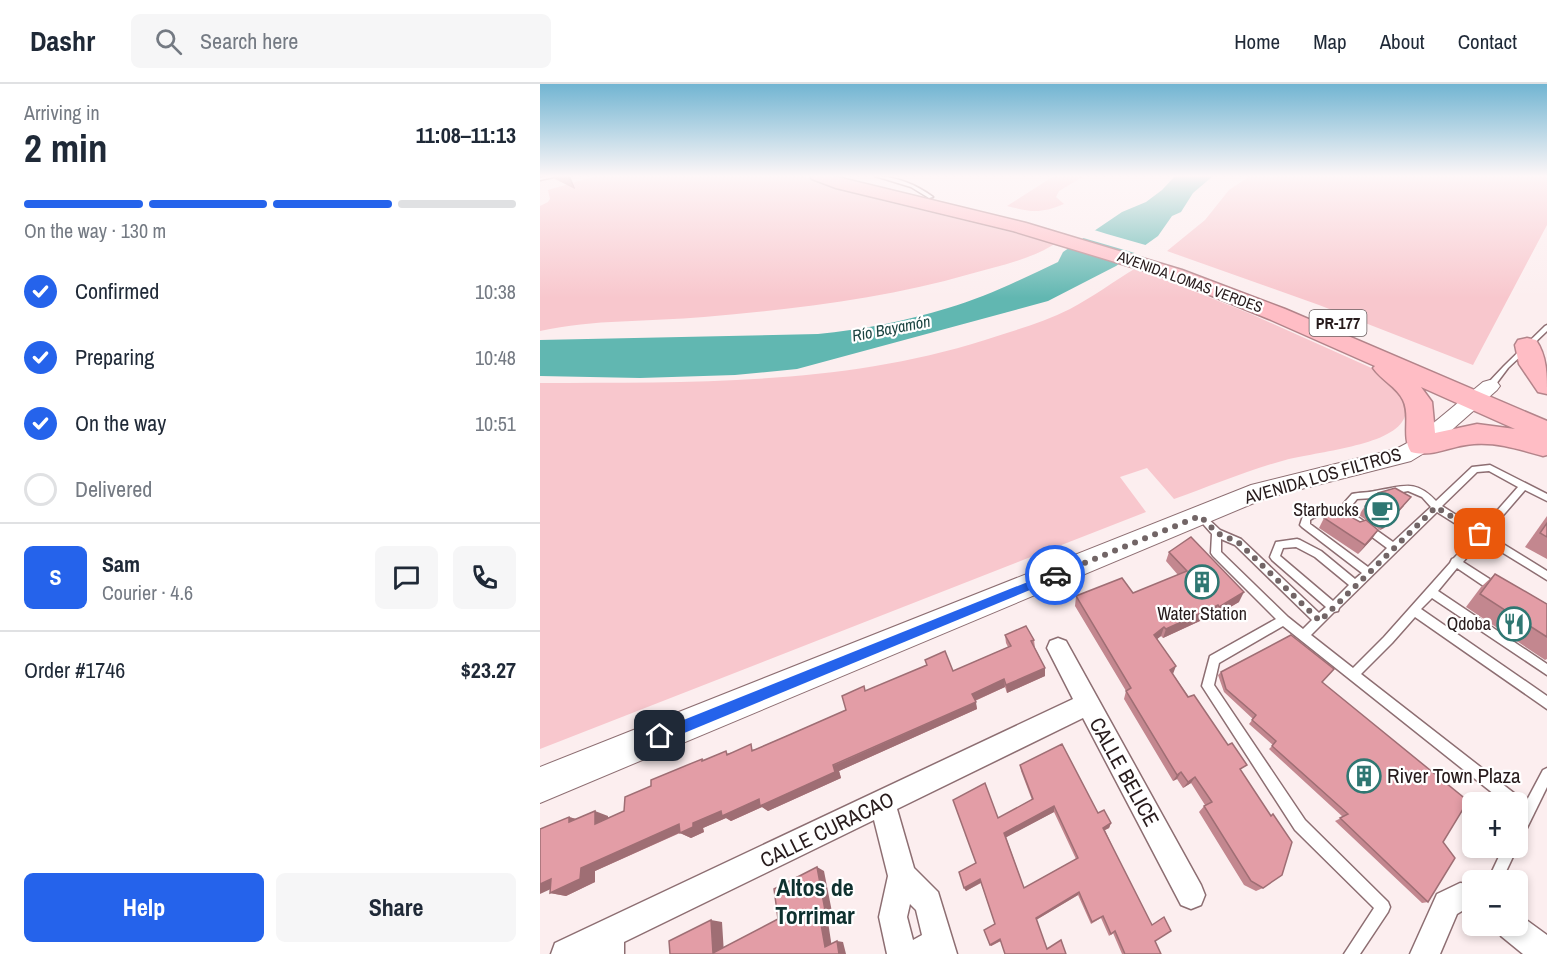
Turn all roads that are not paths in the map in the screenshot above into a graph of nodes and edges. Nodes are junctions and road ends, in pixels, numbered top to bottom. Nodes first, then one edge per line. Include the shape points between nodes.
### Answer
1 (997, 217) edge
2 (1180, 269) junction
3 (1547, 327) edge
4 (1527, 345) junction
5 (1360, 350) junction
6 (1547, 386) edge
7 (1482, 393) junction
8 (1547, 410) edge
9 (1547, 432) edge
10 (1421, 445) junction
11 (1547, 447) edge
12 (1524, 486) junction
13 (1547, 498) edge
14 (1436, 507) junction
15 (1209, 525) junction
16 (1480, 534) junction
17 (1393, 550) junction
18 (1455, 562) junction
19 (1369, 573) junction
20 (1547, 576) edge
21 (1356, 585) junction
22 (1430, 591) junction
23 (1501, 592) edge
24 (1334, 608) junction
25 (1414, 610) junction
26 (1284, 620) junction
27 (1320, 621) junction
28 (1304, 635) junction
29 (1058, 648) dead end
30 (1547, 670) edge
31 (1354, 674) junction
32 (1547, 703) edge
33 (1087, 704) junction
34 (1547, 774) edge
35 (540, 785) edge
36 (1502, 792) edge
37 (1528, 801) edge
38 (882, 803) junction
39 (902, 876) junction
40 (1191, 895) dead end
41 (1462, 898) edge
42 (1524, 936) edge
43 (609, 944) edge
44 (933, 950) edge
45 (566, 954) edge
46 (902, 954) edge
47 (1351, 954) edge
48 (1425, 954) edge
49 (1547, 954) edge

1 - 2 highway, AVENIDA LOMAS VERDES / PR-177 via 1090,247
2 - 5 highway, AVENIDA LOMAS VERDES / PR-177 via 1221,291
2 - 7 highway, AVENIDA LOMAS VERDES / PR-177 via 1290,303
3 - 4 lane
4 - 6 highway via 1532,364
4 - 7 lane
5 - 7 highway, AVENIDA LOMAS VERDES / PR-177
5 - 10 highway via 1415,395 1420,411
7 - 8 highway, AVENIDA LOMAS VERDES / PR-177
7 - 9 highway, AVENIDA LOMAS VERDES / PR-177
7 - 10 main road, AVENIDA LOS FILTROS
10 - 11 highway via 1482,434
10 - 15 main road, AVENIDA LOS FILTROS via 1403,455 1260,492
12 - 13 lane
12 - 14 lane via 1490,468 1475,469
12 - 16 lane
14 - 16 lane
14 - 17 lane
14 - 17 lane via 1425,495 1409,488 1355,496 1348,503 1351,518
15 - 26 lane via 1216,553
15 - 27 lane via 1238,542
15 - 35 main road, AVENIDA LOS FILTROS
16 - 18 lane
16 - 20 lane
17 - 19 lane
17 - 19 lane via 1329,509 1317,510 1306,518 1305,525
18 - 22 lane
18 - 23 lane
19 - 21 lane
21 - 24 lane
21 - 24 lane via 1318,554 1297,543 1279,545 1275,556
22 - 25 lane
22 - 30 lane
24 - 27 lane
25 - 31 lane
25 - 32 lane
26 - 28 lane
26 - 47 lane via 1214,660 1208,686 1300,825 1383,907
27 - 28 lane
28 - 31 lane
29 - 33 street, CALLE BELICE
31 - 36 lane
33 - 38 street, CALLE CURACAO
33 - 40 street, CALLE BELICE
34 - 37 lane
38 - 39 street
38 - 43 street, CALLE CURACAO
39 - 44 street via 928,902
39 - 46 street via 893,917
41 - 48 street via 1447,904
42 - 49 street
43 - 45 street, CALLE CURACAO

